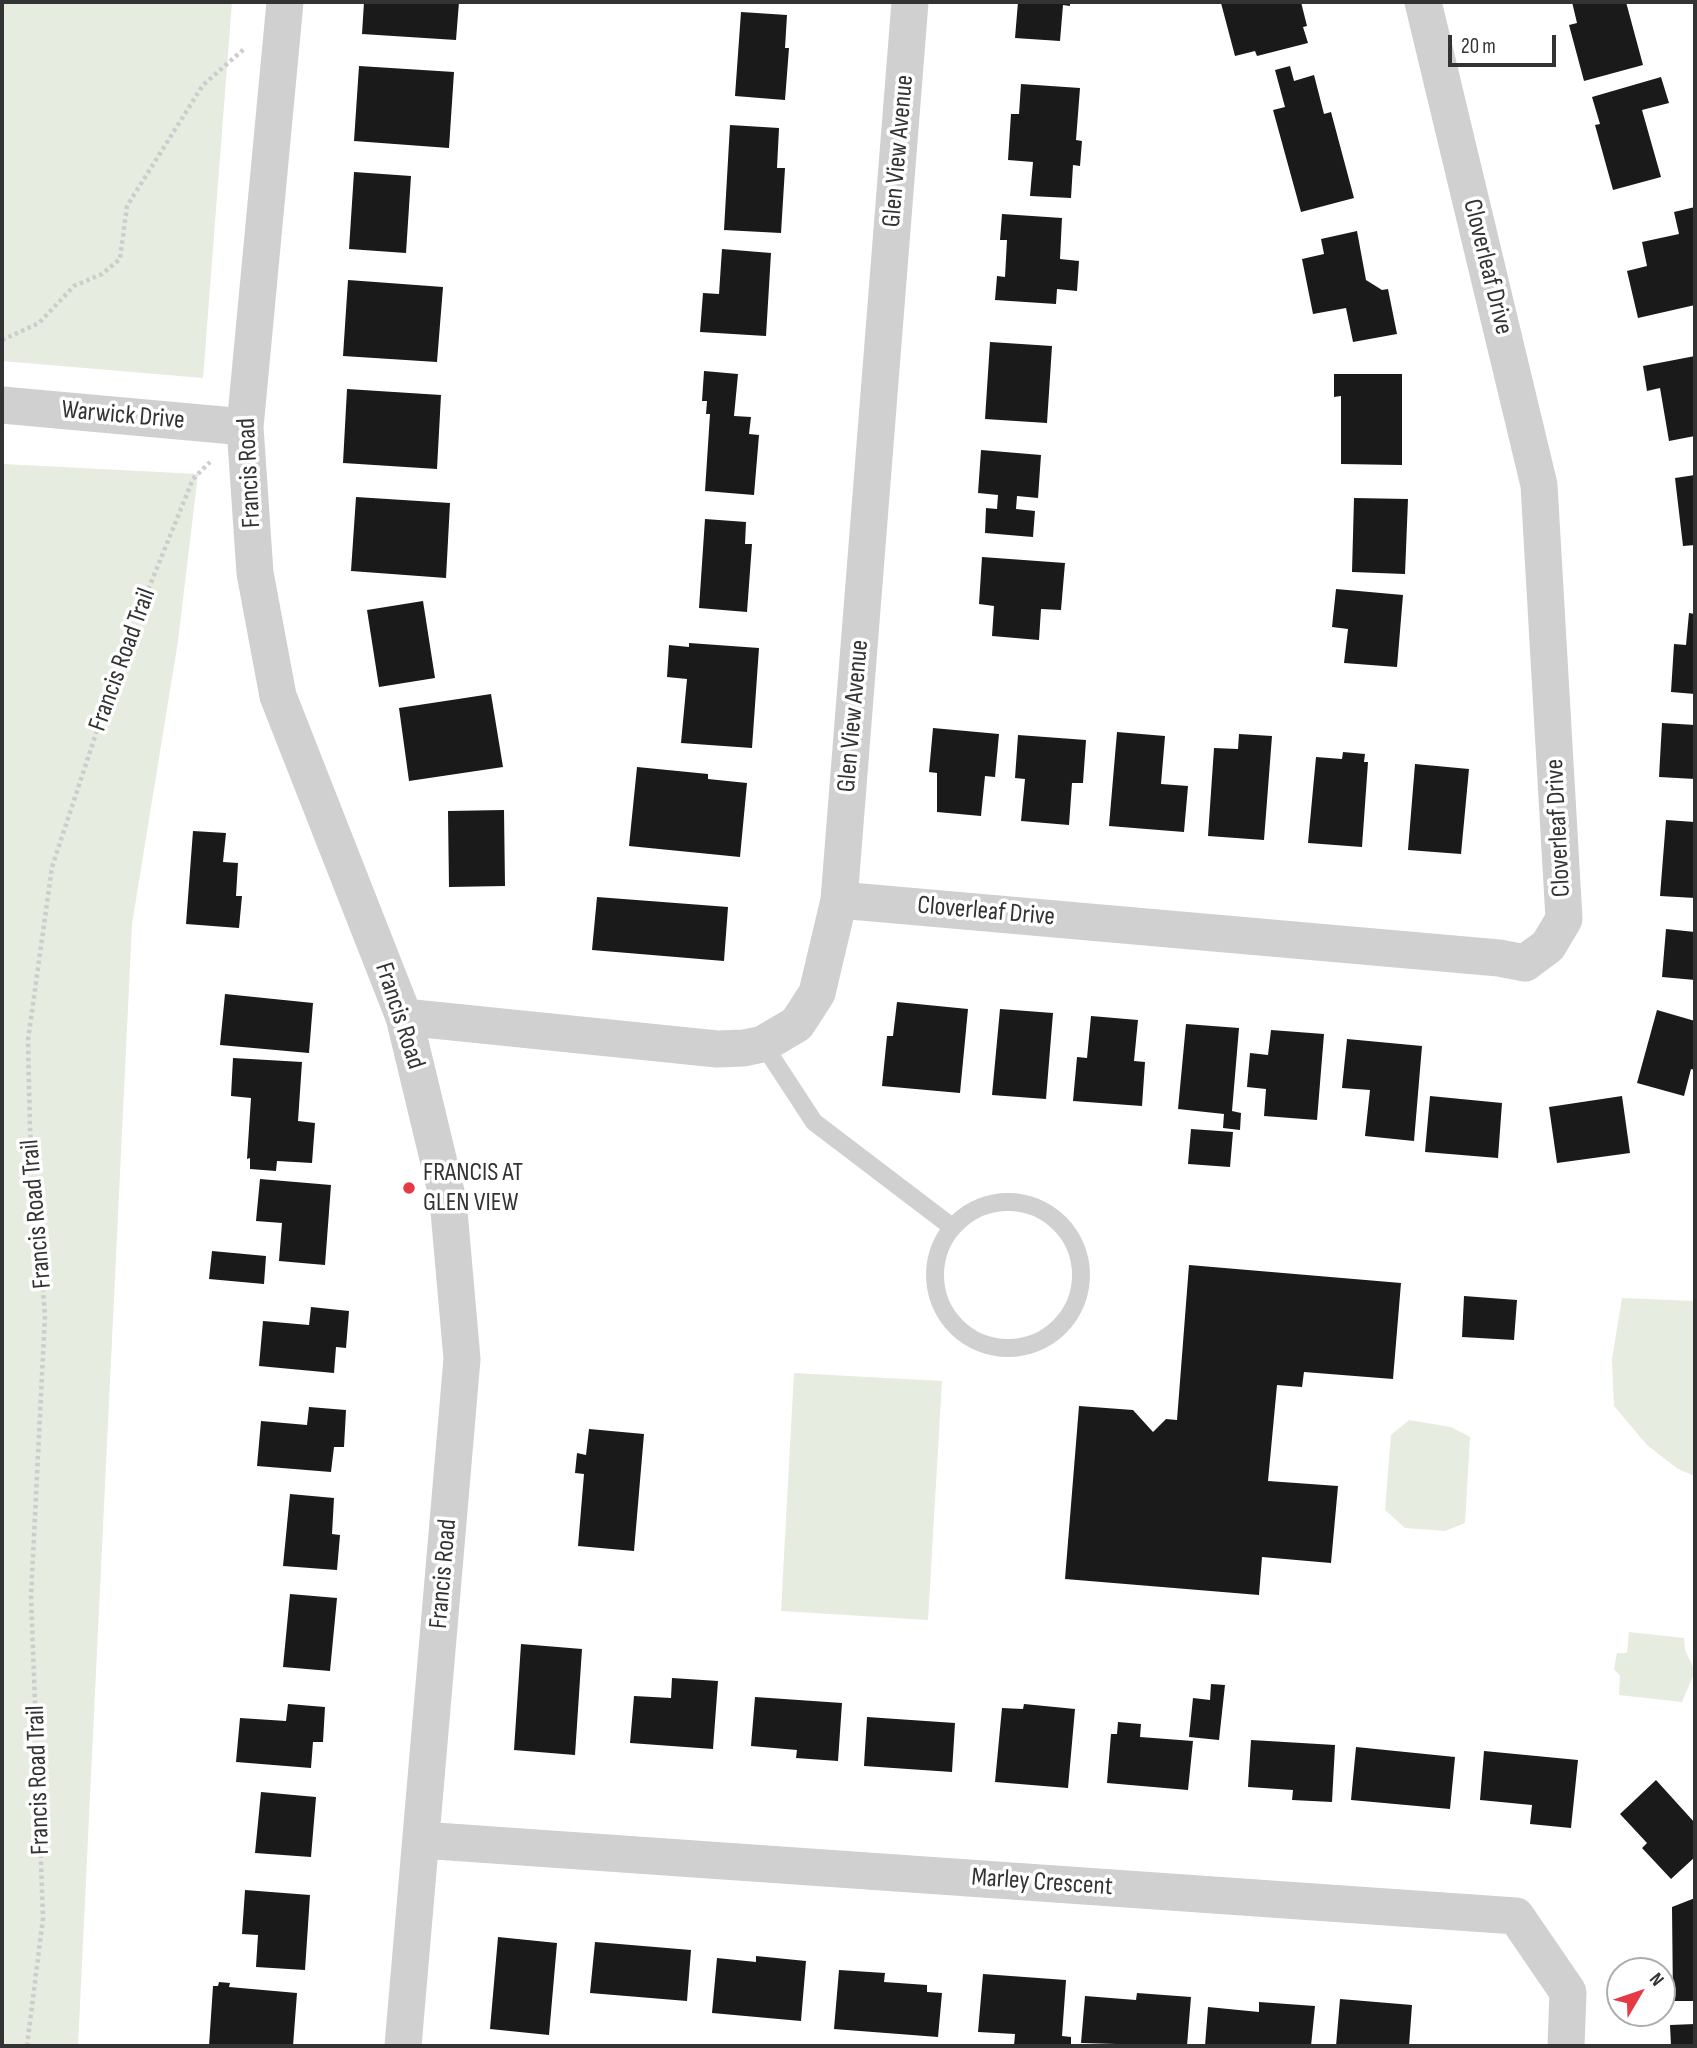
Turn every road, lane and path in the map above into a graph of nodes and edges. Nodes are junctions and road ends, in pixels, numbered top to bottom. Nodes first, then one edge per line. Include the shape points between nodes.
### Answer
1 (910, 2) edge
2 (1423, 2) edge
3 (285, 8) edge
4 (2, 340) edge
5 (2, 405) edge
6 (245, 427) junction
7 (839, 900) junction
8 (404, 1017) junction
9 (763, 1044) junction
10 (952, 1227) junction
11 (421, 1840) junction
12 (27, 2046) edge
13 (402, 2046) edge
14 (1566, 2046) edge

1 - 7 street, Glen View Avenue
2 - 7 street, Cloverleaf Drive via 1539,485 1564,919 1548,946 1525,963
3 - 4 path via 203,85 127,206 120,259 102,274 74,286 39,323
3 - 6 street, Francis Road
5 - 6 street, Warwick Drive
6 - 8 street, Francis Road via 255,573 278,696
6 - 12 path, Francis Road Trail via 193,479 112,685 52,867 28,1040 30,1130 45,1315 31,1596 43,1917
7 - 9 street, Glen View Avenue via 817,993 797,1024
8 - 9 street, Glen View Avenue via 717,1049
8 - 11 street, Francis Road via 448,1200 462,1359
9 - 10 lane via 814,1122
10 - 10 lane via 978,1207 1010,1201 1042,1209 1068,1231 1081,1261 1080,1294 1065,1323 1038,1343 1006,1349 974,1341 948,1319 936,1289 936,1256
11 - 13 street, Francis Road
11 - 14 street, Marley Crescent via 1516,1916 1568,1992

